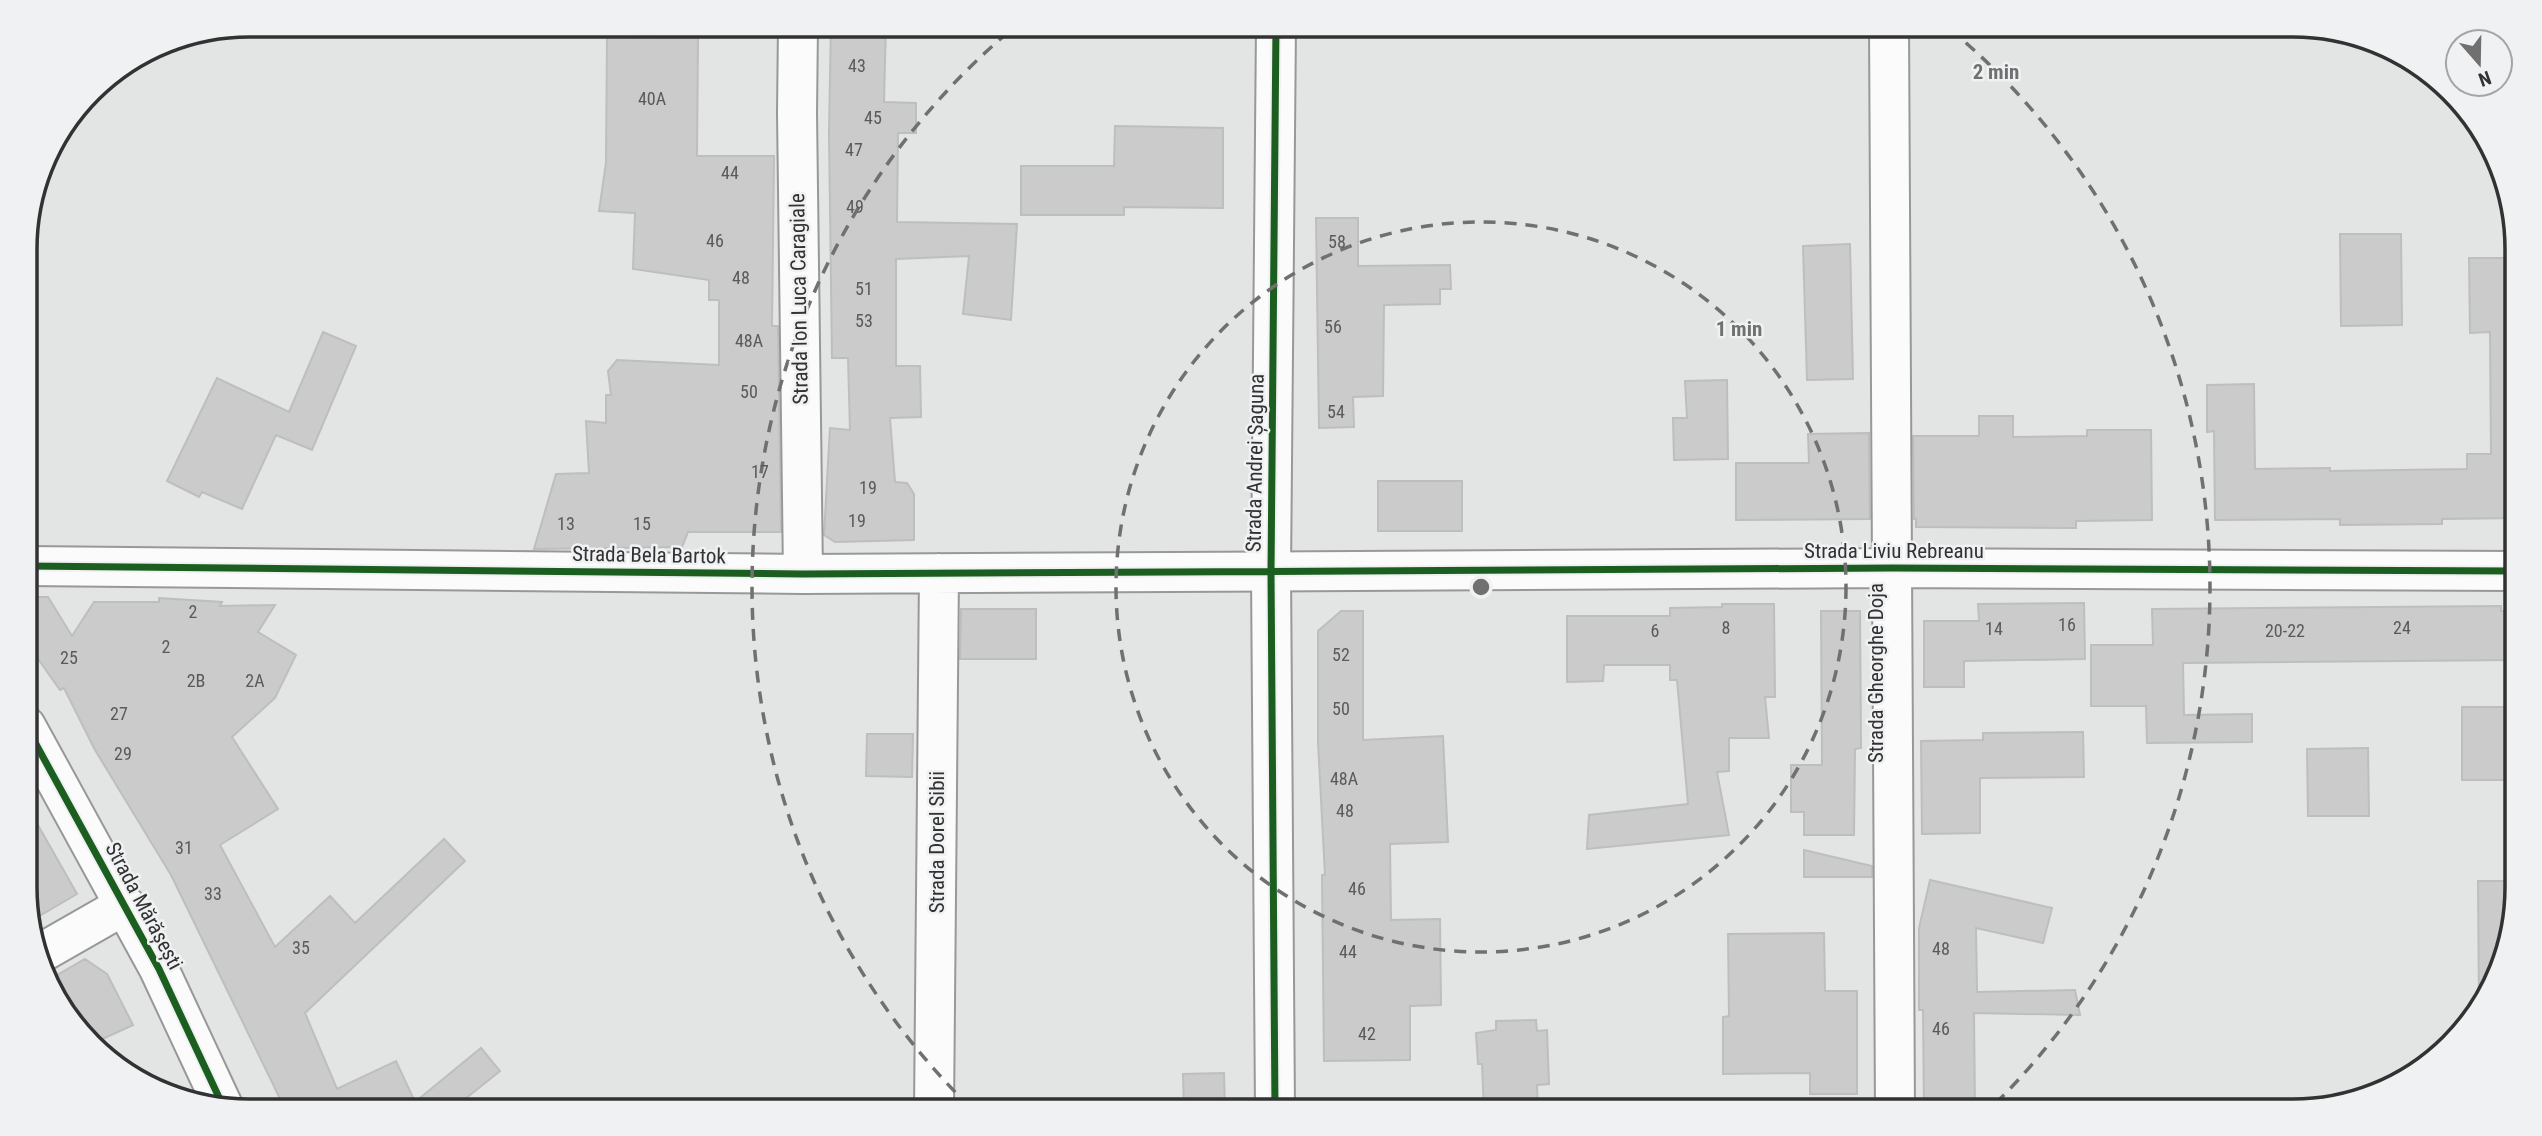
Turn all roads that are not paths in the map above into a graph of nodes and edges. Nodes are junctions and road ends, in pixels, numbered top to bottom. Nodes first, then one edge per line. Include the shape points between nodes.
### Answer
1 (798, 37) edge
2 (1276, 37) edge
3 (1889, 37) edge
4 (37, 566) edge
5 (1893, 568) junction
6 (2505, 571) edge
7 (1271, 572) junction
8 (939, 573) junction
9 (803, 574) junction
10 (37, 746) edge
11 (125, 905) junction
12 (47, 950) edge
13 (219, 1097) edge
14 (934, 1099) edge
15 (1275, 1099) edge
16 (1895, 1099) edge

1 - 9 street, Strada Ion Luca Caragiale
2 - 7 street, Strada Andrei Șaguna
3 - 5 street, Strada Gheorghe Doja
4 - 9 street, Strada Bela Bartok
5 - 6 street, Strada Liviu Rebreanu
5 - 7 street, Strada Liviu Rebreanu
5 - 16 street, Strada Gheorghe Doja
7 - 8 street, Strada Bela Bartok
7 - 15 street, Strada Andrei Șaguna
8 - 9 street, Strada Bela Bartok
8 - 14 street, Strada Dorel Sibii
10 - 11 street, Strada Mărășești
11 - 12 street
11 - 13 street, Strada Mărășești

